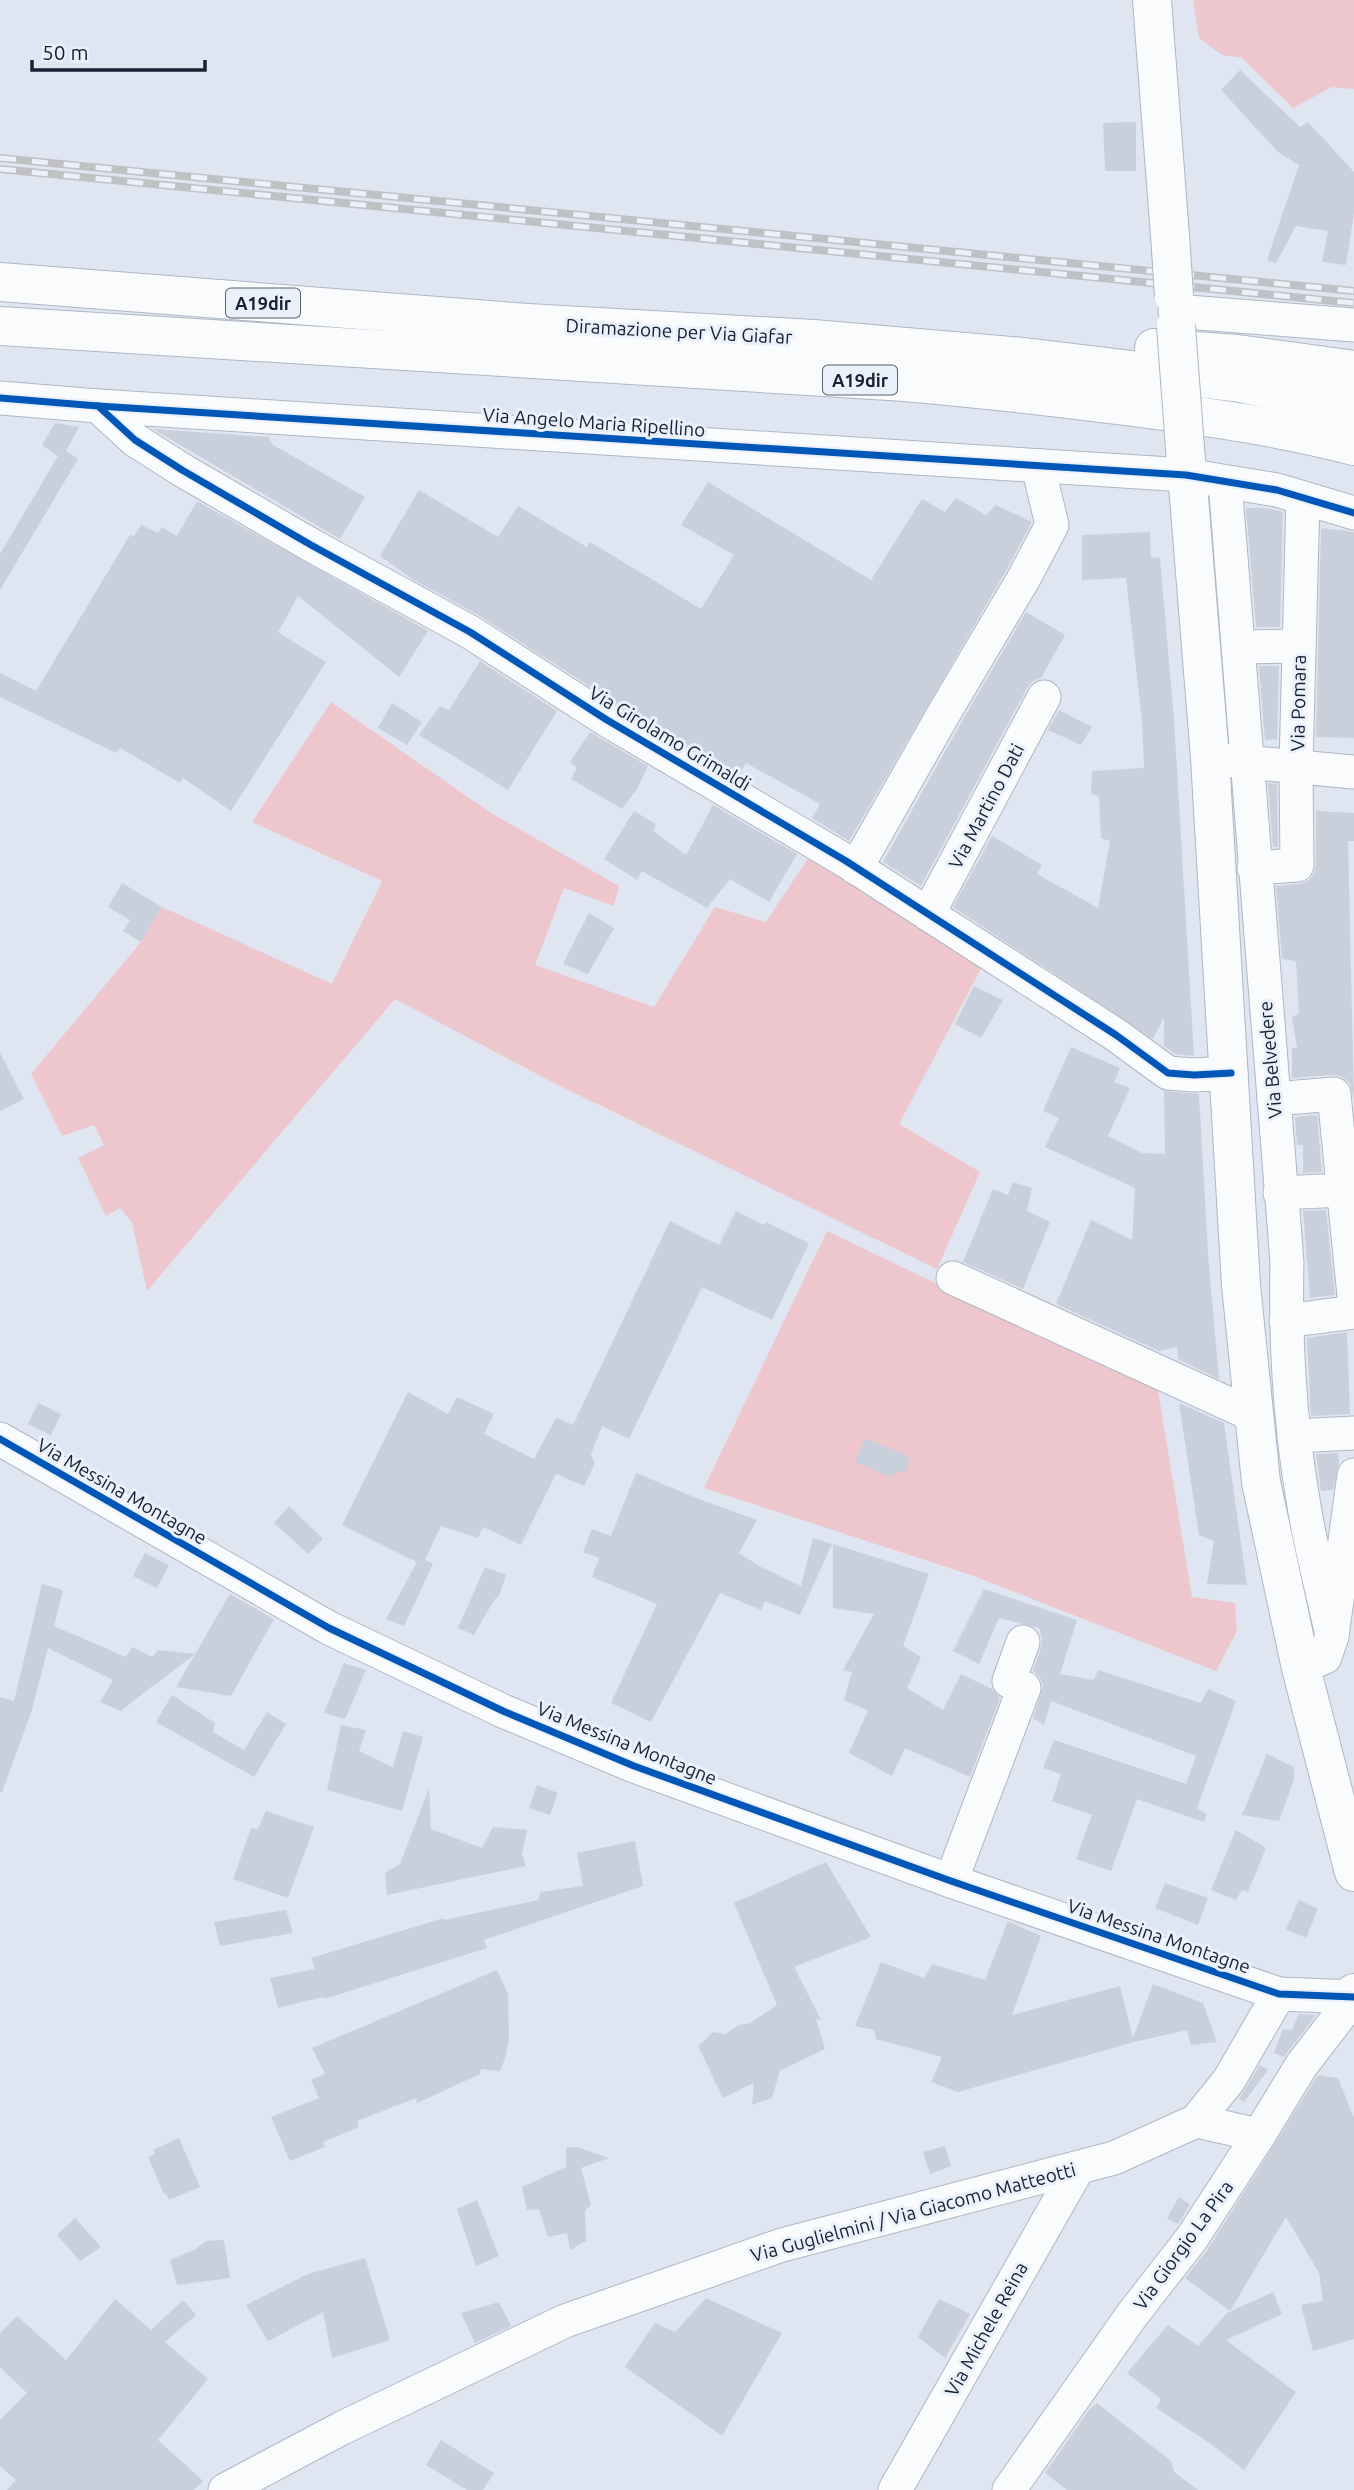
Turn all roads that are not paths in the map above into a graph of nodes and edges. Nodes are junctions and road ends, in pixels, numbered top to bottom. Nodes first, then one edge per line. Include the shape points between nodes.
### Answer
1 (1152, 0) edge
2 (0, 282) edge
3 (1175, 311) junction
4 (1354, 325) edge
5 (0, 327) edge
6 (814, 339) junction
7 (362, 349) junction
8 (1354, 370) edge
9 (0, 398) edge
10 (98, 406) junction
11 (1354, 408) edge
12 (1354, 446) edge
13 (1186, 461) junction
14 (1038, 466) junction
15 (1354, 473) edge
16 (1225, 482) junction
17 (1303, 498) junction
18 (1354, 513) edge
19 (1299, 646) junction
20 (1239, 647) junction
21 (1044, 698) dead end
22 (1228, 760) junction
23 (1296, 766) junction
24 (1354, 772) edge
25 (856, 868) junction
26 (1254, 868) junction
27 (928, 914) junction
28 (1231, 1073) junction
29 (1274, 1099) junction
30 (1344, 1190) junction
31 (1280, 1193) junction
32 (953, 1278) dead end
33 (1354, 1296) edge
34 (1354, 1312) edge
35 (1286, 1321) junction
36 (1255, 1416) junction
37 (1354, 1433) edge
38 (1294, 1436) junction
39 (0, 1439) edge
40 (1352, 1488) edge
41 (1304, 1509) junction
42 (1332, 1636) junction
43 (1023, 1642) dead end
44 (1301, 1668) junction
45 (1354, 1872) edge
46 (951, 1881) junction
47 (1279, 1994) junction
48 (1354, 1996) edge
49 (1196, 2121) junction
50 (1259, 2135) junction
51 (1077, 2168) junction
52 (225, 2490) edge
53 (895, 2490) edge
54 (1009, 2490) edge

1 - 3 main road, bridge
2 - 6 main road, Diramazione per Via Giafar / A19dir via 527,323
3 - 4 street
3 - 13 main road, bridge
5 - 7 main road, Diramazione per Via Giafar / A19dir
6 - 8 main road via 977,336 1237,354
6 - 11 main road, Diramazione per Via Giafar / A19dir via 1024,357 1227,382
7 - 12 main road, Diramazione per Via Giafar / A19dir via 1027,392 1230,419
7 - 15 main road via 1025,411 1293,454
9 - 10 street, Via Angelo Maria Ripellino
10 - 14 street, Via Angelo Maria Ripellino
10 - 25 street, Via Girolamo Grimaldi via 135,440 182,470 470,632 607,720
13 - 14 street, Via Angelo Maria Ripellino
13 - 16 street, Via Angelo Maria Ripellino
13 - 22 main road
14 - 25 street via 1052,525
16 - 17 street, Via Angelo Maria Ripellino
16 - 20 street, Via Belvedere
17 - 18 street, Via Angelo Maria Ripellino
17 - 19 street, Via Pomara
19 - 20 street
19 - 23 street, Via Pomara
20 - 22 street, Via Belvedere
21 - 27 street, Via Martino Dati
22 - 23 street
22 - 26 street, Via Belvedere
22 - 28 main road
23 - 24 street
23 - 26 street, Via Pomara via 1297,865
25 - 27 street, Via Girolamo Grimaldi
26 - 29 street, Via Belvedere
27 - 28 street, Via Girolamo Grimaldi via 1168,1073
28 - 36 main road via 1241,1285
29 - 30 street via 1334,1094
29 - 31 street, Via Belvedere
30 - 31 street
30 - 33 street
31 - 35 street, Via Belvedere via 1287,1262
32 - 36 street
34 - 35 street
35 - 38 street, Via Belvedere
36 - 44 main road via 1261,1482
37 - 38 street
38 - 41 street, Via Belvedere
39 - 46 street, Via Messina Montagne via 329,1628 503,1711 634,1766
40 - 41 street
40 - 42 street
41 - 42 street, Via Belvedere
42 - 44 street via 1325,1657
43 - 46 street via 1009,1681 1024,1688
44 - 45 main road
46 - 47 street, Via Messina Montagne
47 - 48 street, Via Messina Montagne
47 - 49 street, Via Guglielmini / Via Giacomo Matteotti via 1229,2080
48 - 50 street, Via Giorgio La Pira via 1301,2066
49 - 50 street
49 - 51 street, Via Guglielmini / Via Giacomo Matteotti via 1114,2158
50 - 54 street, Via Giorgio La Pira via 1192,2238
51 - 52 street, Via Guglielmini / Via Giacomo Matteotti via 782,2245 565,2321
51 - 53 street, Via Michele Reina

